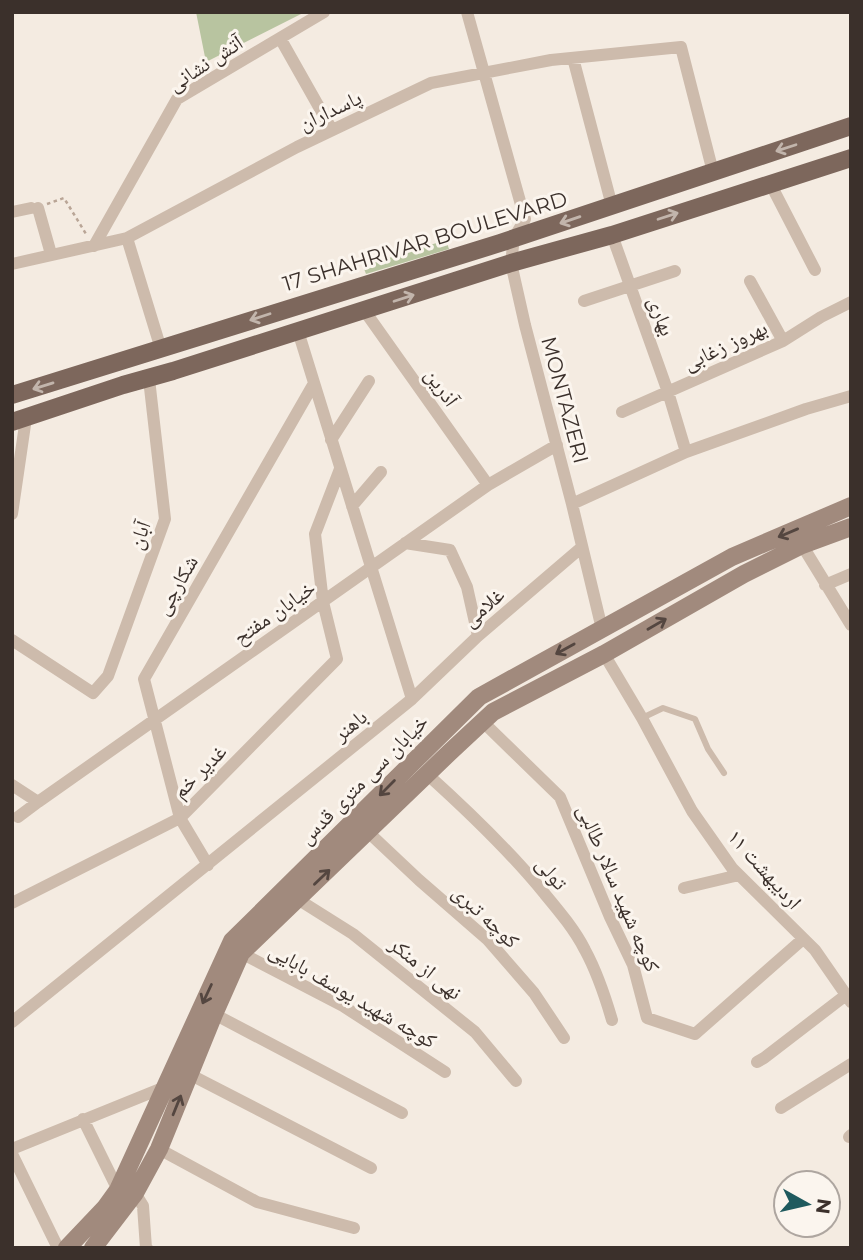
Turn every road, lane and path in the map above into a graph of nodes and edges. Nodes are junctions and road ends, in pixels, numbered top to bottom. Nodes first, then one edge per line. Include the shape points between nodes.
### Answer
1 (324, 12) edge
2 (467, 12) edge
3 (280, 38) junction
4 (573, 58) junction
5 (483, 73) junction
6 (851, 126) edge
7 (332, 130) junction
8 (851, 158) edge
9 (713, 172) junction
10 (770, 183) junction
11 (611, 206) junction
12 (34, 208) junction
13 (12, 212) edge
14 (612, 234) junction
15 (127, 238) junction
16 (514, 238) junction
17 (94, 246) junction
18 (51, 254) junction
19 (12, 264) edge
20 (511, 264) junction
21 (814, 270) dead end
22 (675, 271) dead end
23 (750, 281) dead end
24 (631, 286) junction
25 (337, 293) junction
26 (584, 301) dead end
27 (851, 302) edge
28 (364, 310) junction
29 (338, 318) junction
30 (298, 331) junction
31 (783, 341) junction
32 (163, 348) junction
33 (173, 371) junction
34 (149, 379) junction
35 (369, 381) dead end
36 (313, 385) junction
37 (668, 392) junction
38 (12, 395) edge
39 (851, 396) edge
40 (622, 412) dead end
41 (19, 420) edge
42 (331, 440) junction
43 (557, 445) junction
44 (685, 452) junction
45 (340, 469) junction
46 (381, 472) dead end
47 (488, 485) junction
48 (572, 504) junction
49 (352, 506) junction
50 (851, 506) edge
51 (12, 514) edge
52 (851, 527) edge
53 (405, 543) junction
54 (803, 545) junction
55 (582, 547) junction
56 (732, 557) junction
57 (371, 567) junction
58 (744, 575) junction
59 (851, 575) edge
60 (825, 585) junction
61 (323, 602) junction
62 (851, 625) edge
63 (602, 629) junction
64 (478, 636) junction
65 (12, 640) edge
66 (604, 654) junction
67 (479, 697) junction
68 (412, 699) junction
69 (488, 717) junction
70 (642, 718) junction
71 (154, 720) junction
72 (724, 773) dead end
73 (428, 775) junction
74 (12, 785) edge
75 (38, 802) junction
76 (18, 817) dead end
77 (180, 818) junction
78 (368, 832) junction
79 (208, 865) junction
80 (739, 875) junction
81 (684, 888) dead end
82 (299, 900) junction
83 (12, 903) edge
84 (803, 939) junction
85 (241, 953) junction
86 (848, 999) edge
87 (214, 1014) junction
88 (611, 1020) dead end
89 (12, 1022) edge
90 (564, 1038) dead end
91 (757, 1062) dead end
92 (851, 1064) edge
93 (445, 1072) dead end
94 (189, 1074) junction
95 (516, 1081) dead end
96 (165, 1087) junction
97 (781, 1108) dead end
98 (402, 1113) dead end
99 (83, 1119) junction
100 (159, 1149) junction
101 (12, 1152) edge
102 (371, 1168) dead end
103 (126, 1191) junction
104 (354, 1228) dead end
105 (58, 1248) edge
106 (67, 1248) edge
107 (93, 1248) edge
108 (146, 1248) edge

1 - 3 street, آتش نشانی
2 - 5 street
3 - 7 street
3 - 17 street, آتش نشانی via 177,100
4 - 5 street, پاسداران
4 - 9 street, پاسداران via 681,47
4 - 11 street
5 - 7 street, پاسداران via 431,83
5 - 16 street via 525,219
6 -> 9 main road, 17 SHAHRIVAR BOULEVARD
7 - 15 street, پاسداران
8 - 10 main road
9 - 11 main road, 17 SHAHRIVAR BOULEVARD
14 -> 10 main road
10 - 21 street
11 -> 16 main road, 17 SHAHRIVAR BOULEVARD
12 - 13 street
12 - 17 path via 64,198
12 - 18 street
14 - 20 main road
14 - 24 street, بهاری
15 - 17 street, پاسداران
15 - 32 street
16 - 20 street, MONTAZERI
16 - 25 main road, 17 SHAHRIVAR BOULEVARD
17 - 18 street, پاسداران
18 - 19 street, پاسداران
28 -> 20 main road
20 - 43 street, MONTAZERI
22 - 24 street
23 - 31 street, بهروز زغابی
24 - 26 street
24 - 37 street, بهاری
25 - 29 main road via 297,312 295,318 304,323
25 -> 32 main road, 17 SHAHRIVAR BOULEVARD
27 - 31 street
28 - 29 main road
28 - 47 street, آذرین
29 - 30 main road
30 - 33 main road
30 - 36 street
31 - 37 street, بهروز زغابی
32 - 33 main road via 182,352 182,362
32 -> 38 main road, 17 SHAHRIVAR BOULEVARD
33 - 34 main road
34 - 41 main road
34 - 65 street, آبان via 165,519 108,676 93,693
35 - 42 street
36 - 42 street
36 - 71 street, شکارچی via 144,679
37 - 40 street, بهروز زغابی
37 - 44 street, بهاری
39 - 44 street
41 - 51 street
42 - 45 street
43 - 47 street, خیابان مفتح
43 - 48 street, MONTAZERI
44 - 48 street
45 - 49 street
45 - 61 street via 314,534
46 - 49 street
47 - 53 street, خیابان مفتح
48 - 55 street, MONTAZERI
49 - 57 street
50 -> 56 main road, خیابان سی متری قدس
52 - 54 main road, خیابان سی متری قدس
53 - 57 street, خیابان مفتح
53 - 64 street via 450,550 467,587
54 - 58 main road, خیابان سی متری قدس
54 - 60 street
55 - 63 street, MONTAZERI
55 - 64 street, غلامی
56 - 58 main road via 748,558 752,564
56 - 63 main road, خیابان سی متری قدس
57 - 61 street, خیابان مفتح
57 - 68 street
66 -> 58 main road, خیابان سی متری قدس
59 - 60 street
60 - 62 street
61 - 71 street, خیابان مفتح
61 - 77 street, غدیر خم via 337,659
63 -> 67 main road, خیابان سی متری قدس
64 - 68 street, غلامی
66 - 69 main road, خیابان سی متری قدس
66 - 70 street, ۱۱ اردیبهشت
67 - 69 main road
67 -> 96 main road, خیابان سی متری قدس via 232,941
68 - 79 street, باهنر
69 - 73 main road, خیابان سی متری قدس
69 - 84 street, کوچه شهید سالار طالبی via 560,797 633,965 647,1018 695,1034
70 - 72 lane via 663,708 695,719
70 - 80 street, ۱۱ اردیبهشت via 692,811
71 - 75 street, خیابان مفتح
71 - 77 street, شکارچی
73 - 78 main road, خیابان سی متری قدس
73 - 88 street, تولی via 485,827 559,912 584,948
74 - 75 street
75 - 76 street, خیابان مفتح
77 - 79 street, شکارچی
77 - 83 street, غدیر خم
82 -> 78 main road, خیابان سی متری قدس
78 - 90 street, کوچه تبری via 488,940 534,993
79 - 89 street, باهنر
80 - 81 street
80 - 84 street, ۱۱ اردیبهشت
82 - 85 main road, خیابان سی متری قدس
82 - 95 street, نهی از منکر via 353,934 475,1032
84 - 86 street, ۱۱ اردیبهشت
85 - 87 main road, خیابان سی متری قدس
85 - 93 street, کوچه شهید یوسف بابایی via 342,1006
86 - 91 street
87 - 94 main road, خیابان سی متری قدس
87 - 98 street
92 - 97 street
100 -> 94 main road, خیابان سی متری قدس
94 - 102 street
96 - 99 street
96 - 103 main road, خیابان سی متری قدس
99 - 101 street
99 - 103 street
100 - 103 main road, خیابان سی متری قدس
100 - 104 street via 257,1202
101 - 105 street
103 - 106 main road, خیابان سی متری قدس
103 - 107 main road, خیابان سی متری قدس
103 - 108 street via 142,1206

